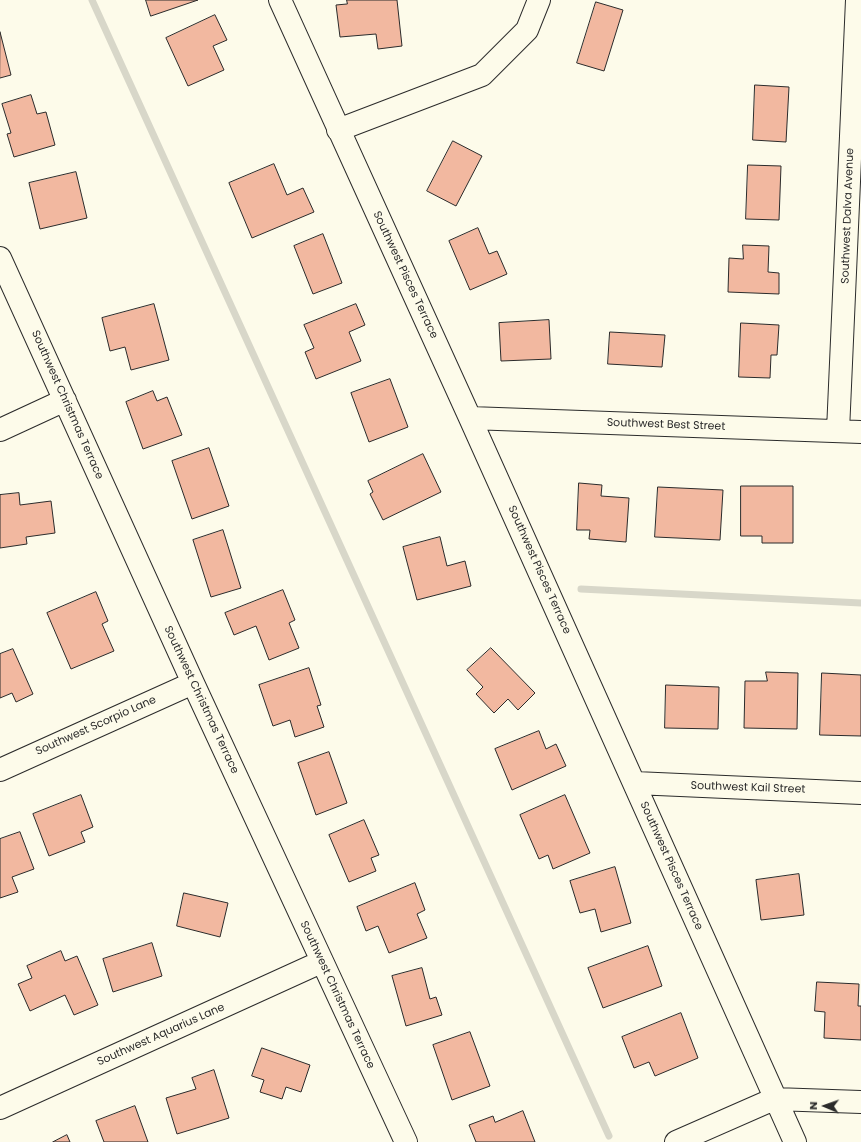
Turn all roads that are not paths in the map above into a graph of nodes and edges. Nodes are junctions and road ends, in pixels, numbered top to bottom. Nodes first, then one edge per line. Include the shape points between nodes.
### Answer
1 (280, 0) edge
2 (539, 0) edge
3 (857, 0) edge
4 (338, 130) junction
5 (0, 258) edge
6 (65, 400) junction
7 (470, 418) junction
8 (0, 430) edge
9 (838, 431) junction
10 (861, 432) edge
11 (193, 683) junction
12 (0, 770) edge
13 (635, 783) junction
14 (861, 793) edge
15 (322, 962) junction
16 (774, 1099) junction
17 (861, 1102) edge
18 (0, 1108) edge
19 (406, 1142) edge
20 (676, 1142) edge
21 (795, 1142) edge

1 - 4 street, Southwest Pisces Terrace
2 - 4 street via 527,30 482,75
3 - 9 street, Southwest Dalva Avenue
4 - 7 street, Southwest Pisces Terrace
5 - 6 street, Southwest Christmas Terrace
6 - 8 street
6 - 11 street, Southwest Christmas Terrace
7 - 9 street, Southwest Best Street
7 - 13 street, Southwest Pisces Terrace
9 - 10 street, Southwest Best Street
11 - 12 street, Southwest Scorpio Lane
11 - 15 street, Southwest Christmas Terrace
13 - 14 street, Southwest Kail Street
13 - 16 street, Southwest Pisces Terrace
15 - 18 street, Southwest Aquarius Lane
15 - 19 street, Southwest Christmas Terrace
16 - 17 street
16 - 20 street
16 - 21 street, Southwest Pisces Terrace

